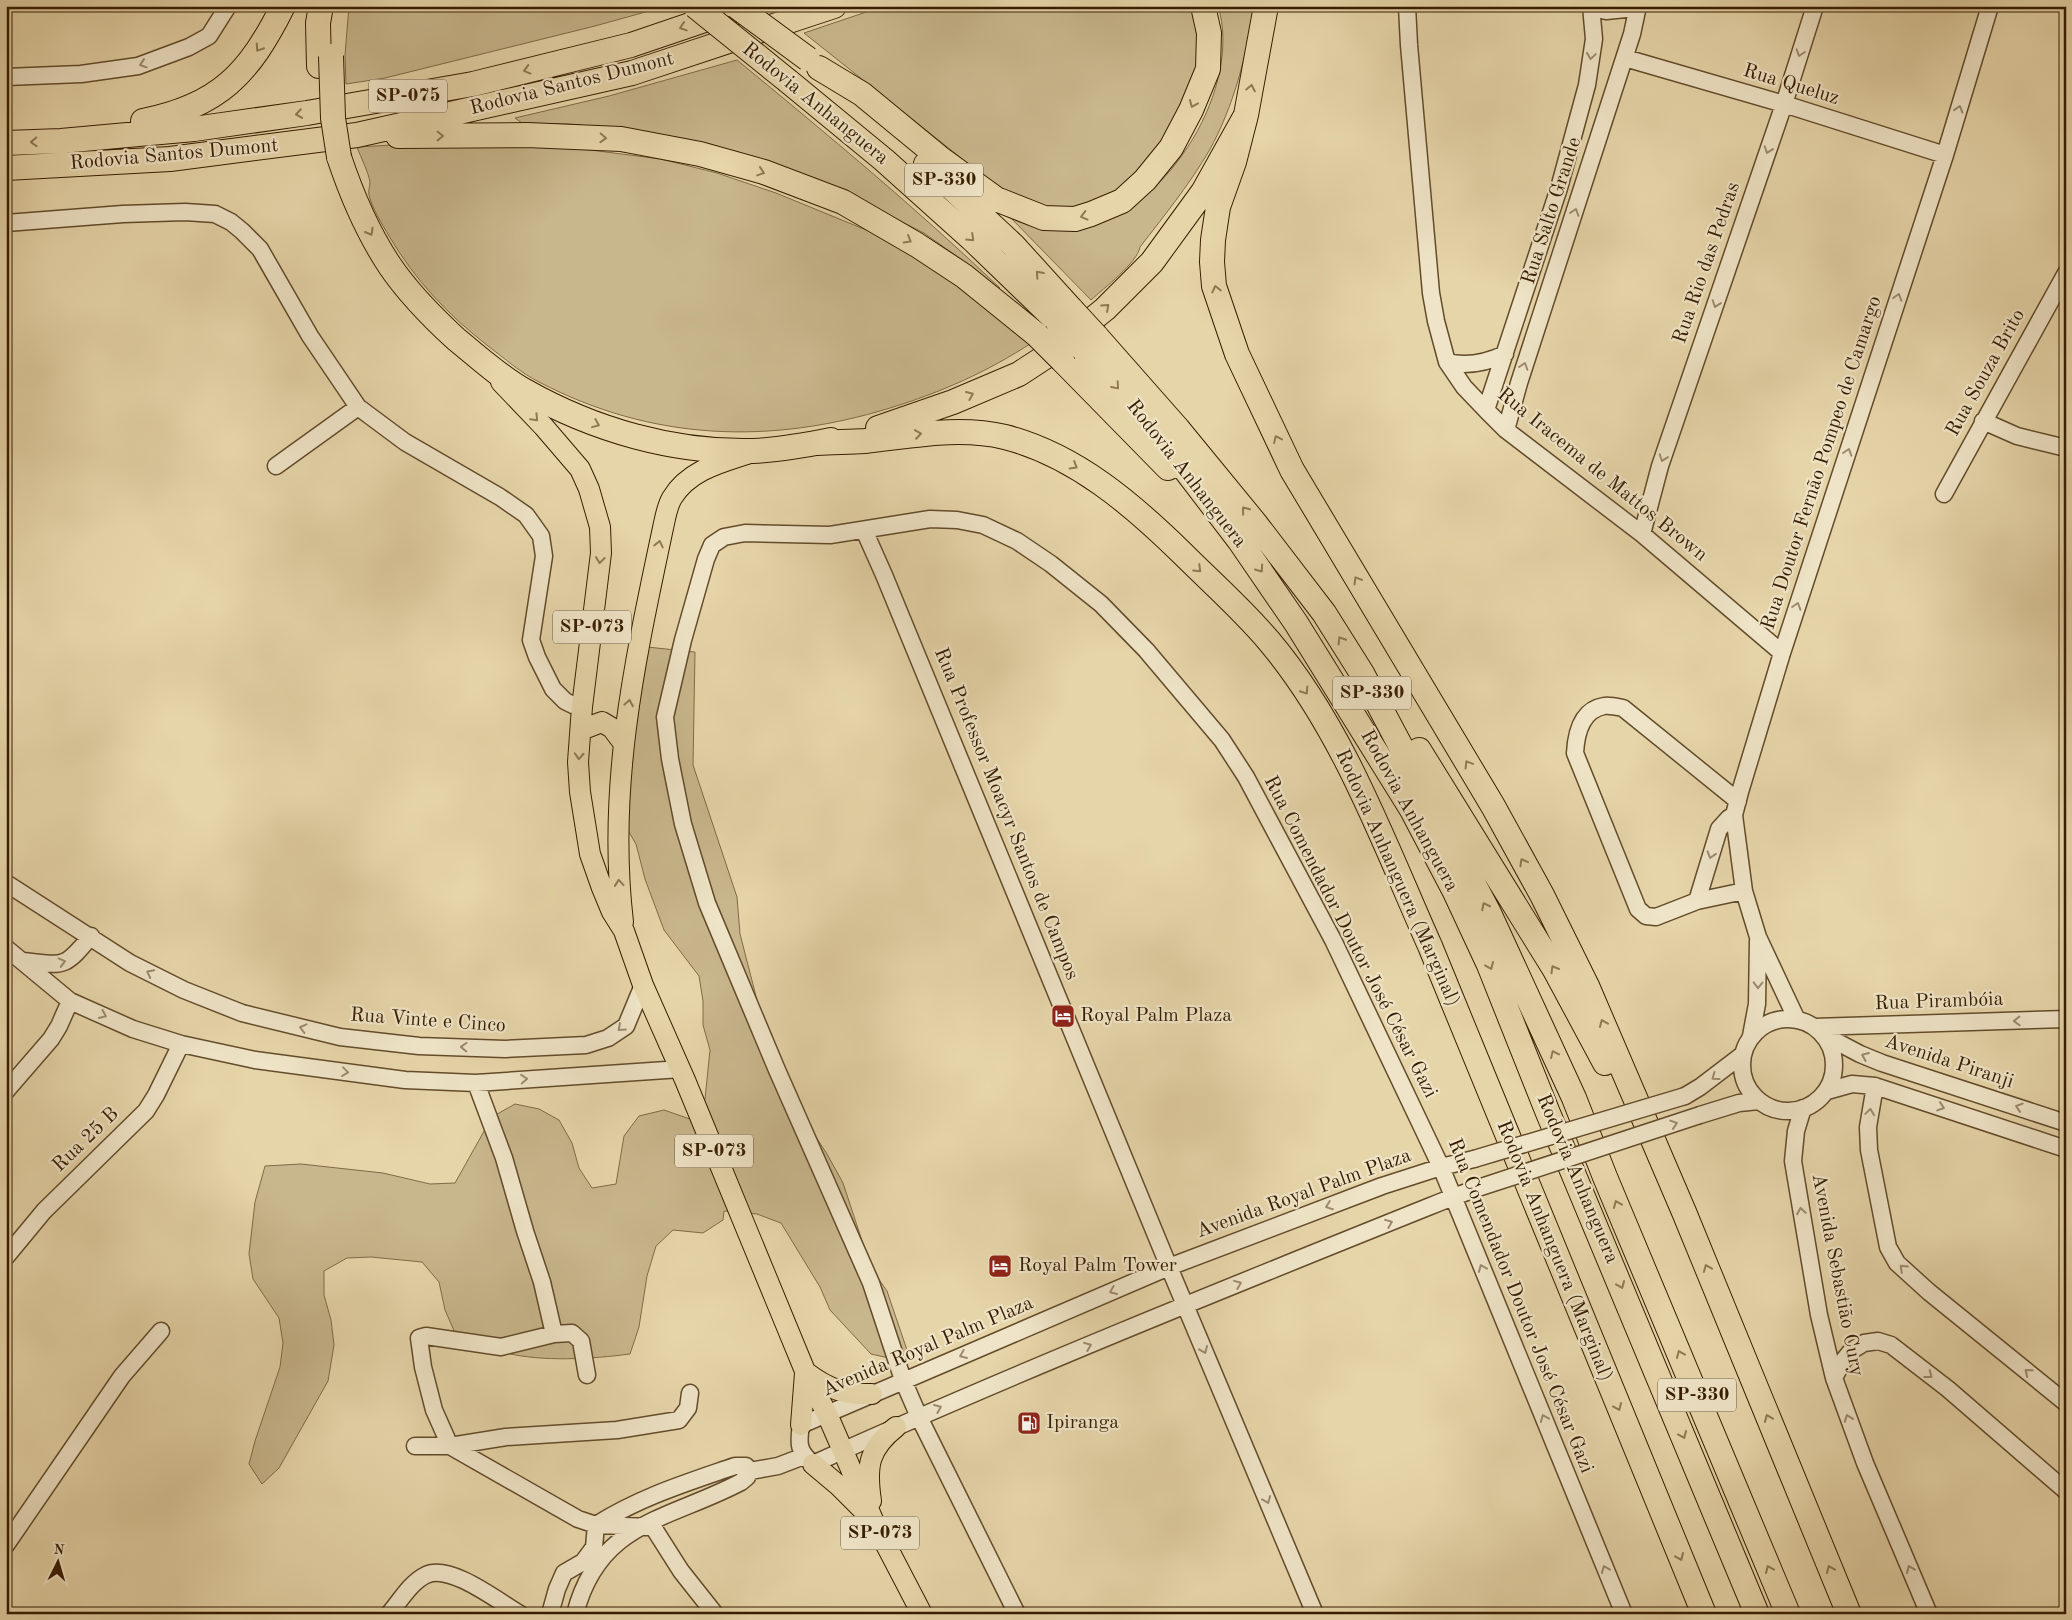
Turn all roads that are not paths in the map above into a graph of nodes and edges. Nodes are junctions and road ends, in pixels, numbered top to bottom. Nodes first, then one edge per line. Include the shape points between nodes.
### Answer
1 (228, 6) edge
2 (283, 6) edge
3 (321, 6) edge
4 (336, 6) edge
5 (695, 6) edge
6 (736, 6) edge
7 (746, 6) edge
8 (850, 6) edge
9 (1203, 6) edge
10 (1266, 6) edge
11 (1407, 6) edge
12 (1815, 6) edge
13 (1990, 6) edge
14 (1591, 7) edge
15 (1637, 7) edge
16 (825, 10) edge
17 (1624, 58) junction
18 (325, 61) junction
19 (814, 63) junction
20 (6, 77) edge
21 (1784, 104) junction
22 (1246, 115) junction
23 (357, 135) junction
24 (61, 141) junction
25 (6, 144) edge
26 (1945, 155) junction
27 (6, 168) edge
28 (6, 224) edge
29 (2066, 272) edge
30 (1065, 316) junction
31 (1090, 343) junction
32 (1505, 354) junction
33 (478, 357) junction
34 (1447, 362) junction
35 (358, 408) junction
36 (1486, 410) junction
37 (1983, 421) junction
38 (1506, 430) junction
39 (817, 443) junction
40 (2066, 448) edge
41 (755, 451) junction
42 (276, 466) dead end
43 (1944, 494) dead end
44 (864, 530) junction
45 (1642, 534) junction
46 (1240, 540) junction
47 (1782, 653) junction
48 (1363, 675) junction
49 (582, 707) junction
50 (581, 730) junction
51 (624, 744) junction
52 (1736, 808) junction
53 (6, 883) edge
54 (1744, 890) junction
55 (1697, 901) junction
56 (624, 931) junction
57 (91, 936) junction
58 (1758, 937) junction
59 (6, 948) edge
60 (22, 961) junction
61 (643, 985) junction
62 (70, 1001) junction
63 (2066, 1019) edge
64 (1797, 1020) junction
65 (1818, 1030) junction
66 (1751, 1036) junction
67 (181, 1044) junction
68 (1742, 1055) junction
69 (680, 1069) junction
70 (476, 1083) junction
71 (1875, 1086) junction
72 (1826, 1090) junction
73 (6, 1091) edge
74 (1759, 1101) junction
75 (1803, 1108) junction
76 (2066, 1122) edge
77 (2066, 1148) edge
78 (1441, 1167) junction
79 (1453, 1196) junction
80 (1684, 1212) junction
81 (6, 1256) edge
82 (1169, 1267) junction
83 (1186, 1305) junction
84 (161, 1331) dead end
85 (554, 1334) junction
86 (805, 1371) junction
87 (587, 1374) dead end
88 (1834, 1378) junction
89 (903, 1380) junction
90 (690, 1394) dead end
91 (872, 1394) junction
92 (2066, 1402) edge
93 (827, 1414) junction
94 (918, 1417) junction
95 (801, 1425) junction
96 (896, 1427) junction
97 (415, 1446) dead end
98 (450, 1446) junction
99 (843, 1450) junction
100 (808, 1460) junction
101 (750, 1471) junction
102 (2066, 1491) edge
103 (873, 1520) junction
104 (596, 1525) junction
105 (636, 1528) junction
106 (6, 1545) edge
107 (389, 1614) edge
108 (520, 1614) edge
109 (550, 1614) edge
110 (575, 1614) edge
111 (715, 1614) edge
112 (922, 1614) edge
113 (1017, 1614) edge
114 (1315, 1614) edge
115 (1624, 1614) edge
116 (1704, 1614) edge
117 (1757, 1614) edge
118 (1788, 1614) edge
119 (1849, 1614) edge
120 (1929, 1614) edge

1 -> 20 street via 210,36 138,66 81,74
2 -> 24 highway via 251,60 234,80 210,98 170,116 115,126
3 - 18 highway via 318,23
4 - 18 highway
5 -> 30 highway, Rodovia Anhanguera / SP-330, bridge via 892,167
6 - 19 highway, Rodovia Anhanguera / SP-330, bridge
7 -> 24 highway, Rodovia Santos Dumont / SP-075 via 631,45 472,84 288,116 194,129
8 - 16 highway, Rodovia Santos Dumont
9 -> 19 highway via 1209,33 1208,69 1171,148 1145,180 1122,201 1075,218 1044,218 996,199 862,94
22 -> 10 highway
11 - 34 street, Rua Iracema de Mattos Brown via 1431,293
12 -> 21 street, Rua Rio das Pedras
26 -> 13 street, Rua Doutor Fernão Pompeo de Camargo
14 - 15 street via 1606,11
14 -> 32 street via 1594,39 1587,85 1559,188
15 - 17 street, Rua Salto Grande
16 - 23 highway, Rodovia Santos Dumont / SP-075 via 632,73
17 - 21 street, Rua Queluz
38 -> 17 street, Rua Salto Grande
18 -> 33 highway, bridge via 323,100 349,187 366,226 408,290 429,314
30 -> 19 highway, Rodovia Anhanguera / SP-330 via 1013,245
21 - 26 street, Rua Queluz
21 -> 45 street, Rua Rio das Pedras via 1660,466
39 -> 22 highway via 885,426 953,402 1019,374 1048,355 1105,309 1152,262 1203,192
80 -> 22 highway via 1587,986 1542,895 1493,806 1292,470 1237,354 1214,286 1213,240 1218,207
23 - 27 highway, Rodovia Santos Dumont / SP-075 via 170,159
23 -> 46 highway, bridge via 527,135 621,139 700,154 764,172 843,202 964,276 1037,335
24 -> 25 highway, Rodovia Santos Dumont / SP-075
47 -> 26 street, Rua Doutor Fernão Pompeo de Camargo
28 - 35 street via 185,212 215,214 231,222 260,249 310,336
29 - 37 street, Rua Souza Brito
30 - 31 highway, Rodovia Anhanguera / SP-330, bridge
31 -> 46 highway, Rodovia Anhanguera / SP-330
48 -> 31 highway, Rodovia Anhanguera / SP-330 via 1324,612 1178,429
32 - 34 street via 1481,363 1463,365
32 - 36 street
33 -> 41 highway via 524,391 613,431 704,449
33 -> 49 main road, SP-073 via 580,469 589,489 600,527 601,553
34 - 36 street, Rua Iracema de Mattos Brown
35 - 42 street
35 - 49 street via 405,442 526,515 541,536 544,556 531,640 553,689 565,701
36 - 38 street, Rua Iracema de Mattos Brown
37 - 40 street via 2017,436
37 - 43 street, Rua Souza Brito
38 - 45 street, Rua Iracema de Mattos Brown
39 - 41 highway
39 -> 116 highway, Rodovia Anhanguera (Marginal) via 959,431 1005,437 1062,459 1112,490 1167,538 1268,641 1295,675 1344,755 1430,946
51 -> 41 main road, SP-073 via 649,595 672,498 692,476
44 - 78 street, Rua Comendador Doutor José César Gazi via 930,519 983,525 1017,541 1051,564 1101,604 1146,650 1222,740 1246,777 1336,946
44 - 82 street, Rua Professor Moacyr Santos de Campos
44 - 89 street, Rua Comendador Doutor José César Gazi via 830,535 745,533 724,537 712,545 682,640 665,718 682,824 707,903 870,1284
45 - 47 street, Rua Iracema de Mattos Brown
46 -> 117 highway, Rodovia Anhanguera / SP-330 via 1387,768 1459,900 1489,964
47 - 52 street, Rua Doutor Fernão Pompeo de Camargo
80 -> 48 highway via 1555,970 1416,745
118 -> 48 highway, Rodovia Anhanguera / SP-330 via 1574,1098 1488,910
49 - 50 main road, SP-073
50 - 51 main road via 602,722 612,728
50 -> 56 main road, SP-073 via 580,792 589,846 602,888
56 -> 51 main road, SP-073 via 618,877 619,784
52 - 54 street, Rua Doutor Fernão Pompeo de Camargo
52 -> 55 street via 1719,829
52 - 55 street via 1624,708 1604,706 1591,712 1581,723 1575,754 1638,909 1646,916 1656,917
53 - 57 street, Rua Vinte e Cinco
54 - 55 street
54 - 58 street, Rua Doutor Fernão Pompeo de Camargo
56 - 61 main road, SP-073
60 -> 57 street via 66,962
61 -> 57 street, Rua Vinte e Cinco via 626,1026 608,1038 586,1045 505,1049 391,1044 340,1037 242,1013 184,990 130,962
58 - 64 street, Rua Doutor Fernão Pompeo de Camargo
58 -> 66 street, Rua Doutor Fernão Pompeo de Camargo via 1757,1004
59 - 60 street
60 - 62 street
61 - 69 main road, SP-073
62 -> 67 street via 133,1029
62 - 73 street via 51,1039
63 -> 65 street, Rua Pirambóia
64 - 65 street
64 - 66 street via 1772,1022
65 - 72 street via 1830,1047 1834,1062 1833,1076
76 -> 65 street, Avenida Piranji via 1882,1063
66 - 68 street
67 -> 70 street via 315,1069 404,1080
67 - 81 street, Rua 25 B via 146,1111 44,1211
68 - 74 street via 1744,1080
68 -> 78 street, Avenida Royal Palm Plaza, bridge via 1685,1096
70 -> 69 street
69 - 86 main road, SP-073
70 - 85 street via 504,1158 542,1282
71 - 72 street via 1852,1084
71 -> 77 street
92 -> 71 street via 1929,1292 1898,1263 1888,1247 1869,1150 1868,1127
72 - 75 street
74 - 75 street via 1780,1110
79 -> 74 street, bridge via 1700,1115 1739,1103
88 -> 75 street, Avenida Sebastião Cury via 1793,1162 1796,1131
78 - 79 street, Rua Comendador Doutor José César Gazi
78 -> 82 street, Avenida Royal Palm Plaza via 1382,1186
83 -> 79 street
115 -> 79 street, Rua Comendador Doutor José César Gazi
119 -> 80 highway
82 - 83 street, Rua Professor Moacyr Santos de Campos
82 -> 89 street, Avenida Royal Palm Plaza
94 -> 83 street
83 -> 114 street, Rua Professor Moacyr Santos de Campos
84 - 106 street via 122,1376
85 - 87 street via 572,1334 581,1341
85 - 98 street via 501,1347 426,1336 419,1338 434,1410
86 - 91 main road via 841,1392
86 - 93 main road, SP-073
86 - 95 main road
88 -> 102 street via 1847,1356 1864,1343 1878,1341 1891,1345 1948,1389
120 -> 88 street, Avenida Sebastião Cury via 1865,1463
89 - 91 street, Avenida Royal Palm Plaza
89 - 94 street, Rua Comendador Doutor José César Gazi
90 - 98 street via 688,1408 679,1420 617,1430 506,1437
91 - 93 street, Avenida Royal Palm Plaza
93 - 95 street, Avenida Royal Palm Plaza
93 - 99 main road, SP-073
94 - 96 street
94 - 113 street, Rua Comendador Doutor José César Gazi
95 - 100 street via 799,1443
96 - 99 street
96 - 103 main road via 881,1441 870,1460
97 - 98 street
98 - 104 street via 578,1519
99 - 100 street
99 - 103 main road, SP-073
100 - 101 street
100 - 103 main road
101 - 104 street via 742,1465 668,1489 623,1508
101 - 105 street via 747,1477 731,1487
103 - 112 main road, SP-073
104 - 105 street
104 - 109 street via 594,1547 583,1562 564,1573
105 - 110 street via 615,1543 598,1562 587,1580
105 - 111 street via 653,1527 681,1571
107 - 108 street via 427,1574 442,1573 459,1577

